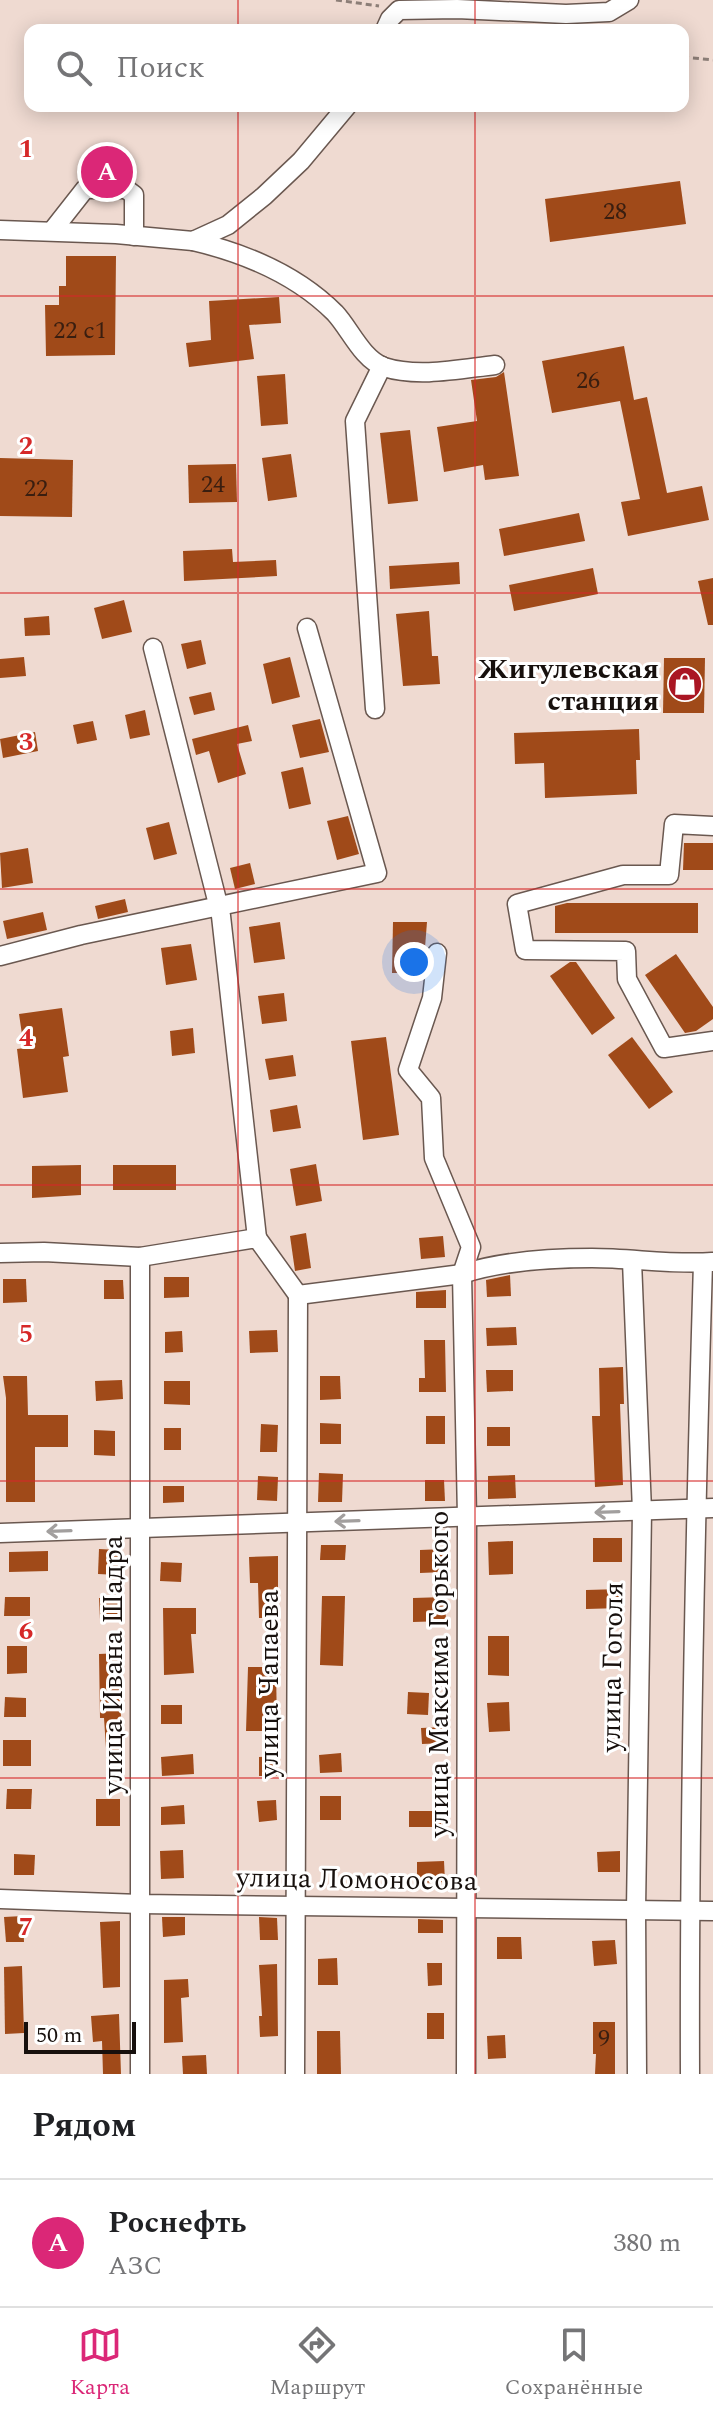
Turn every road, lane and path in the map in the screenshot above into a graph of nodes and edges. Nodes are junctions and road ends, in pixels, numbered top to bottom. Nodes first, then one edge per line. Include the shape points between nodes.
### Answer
1 (336, 0) edge
2 (629, 0) edge
3 (399, 10) junction
4 (388, 24) edge
5 (689, 58) edge
6 (713, 60) edge
7 (342, 112) edge
8 (0, 230) edge
9 (52, 231) junction
10 (134, 236) junction
11 (193, 241) junction
12 (495, 365) dead end
13 (382, 366) junction
14 (307, 628) dead end
15 (153, 648) dead end
16 (375, 709) dead end
17 (713, 826) edge
18 (218, 906) junction
19 (437, 953) dead end
20 (0, 956) edge
21 (713, 1041) edge
22 (257, 1238) junction
23 (0, 1253) edge
24 (140, 1257) junction
25 (632, 1261) junction
26 (708, 1262) edge
27 (462, 1274) junction
28 (298, 1295) junction
29 (704, 1508) edge
30 (642, 1511) junction
31 (467, 1517) junction
32 (297, 1523) junction
33 (140, 1528) junction
34 (0, 1533) edge
35 (0, 1899) edge
36 (140, 1904) junction
37 (296, 1906) junction
38 (466, 1908) junction
39 (636, 1910) junction
40 (689, 1910) junction
41 (713, 1911) edge
42 (140, 2074) edge
43 (295, 2074) edge
44 (466, 2074) edge
45 (637, 2074) edge
46 (690, 2074) edge

1 - 3 path
2 - 3 street via 609,12 566,14
3 - 4 street
5 - 6 path
7 - 11 street via 264,196 228,225
8 - 9 street
9 - 10 street
9 - 10 street via 85,189 126,189 134,195
10 - 11 street
11 - 13 street via 230,250 307,290
12 - 13 street via 409,371
13 - 16 street via 355,421
14 - 18 street via 377,873
15 - 18 street
17 - 21 street via 674,824 669,875 623,875 517,904 525,950 626,951 627,979 664,1048
18 - 20 street
18 - 22 street
19 - 27 street, улица Максима Горького via 432,998 408,1070 431,1098 434,1158 471,1247
22 - 24 street
22 - 28 street
23 - 24 street
24 - 33 street, улица Ивана Шадра
25 - 26 street
25 - 27 street via 511,1264
25 - 30 street, улица Гоголя
26 - 29 street
27 - 28 street
27 - 31 street, улица Максима Горького
28 - 32 street, улица Чапаева
29 - 30 street
29 - 40 street
30 -> 31 street
30 - 39 street, улица Гоголя
31 -> 32 street
31 - 38 street, улица Максима Горького
32 - 33 street
32 - 37 street, улица Чапаева
33 -> 34 street
33 - 36 street, улица Ивана Шадра
35 - 36 street, улица Ломоносова
36 - 37 street, улица Ломоносова
36 - 42 street, улица Ивана Шадра
37 - 38 street, улица Ломоносова
37 - 43 street, улица Чапаева
38 - 39 street, улица Ломоносова
38 - 44 street, улица Максима Горького
39 - 40 street, улица Ломоносова
39 - 45 street, улица Гоголя
40 - 41 street, улица Ломоносова
40 - 46 street

